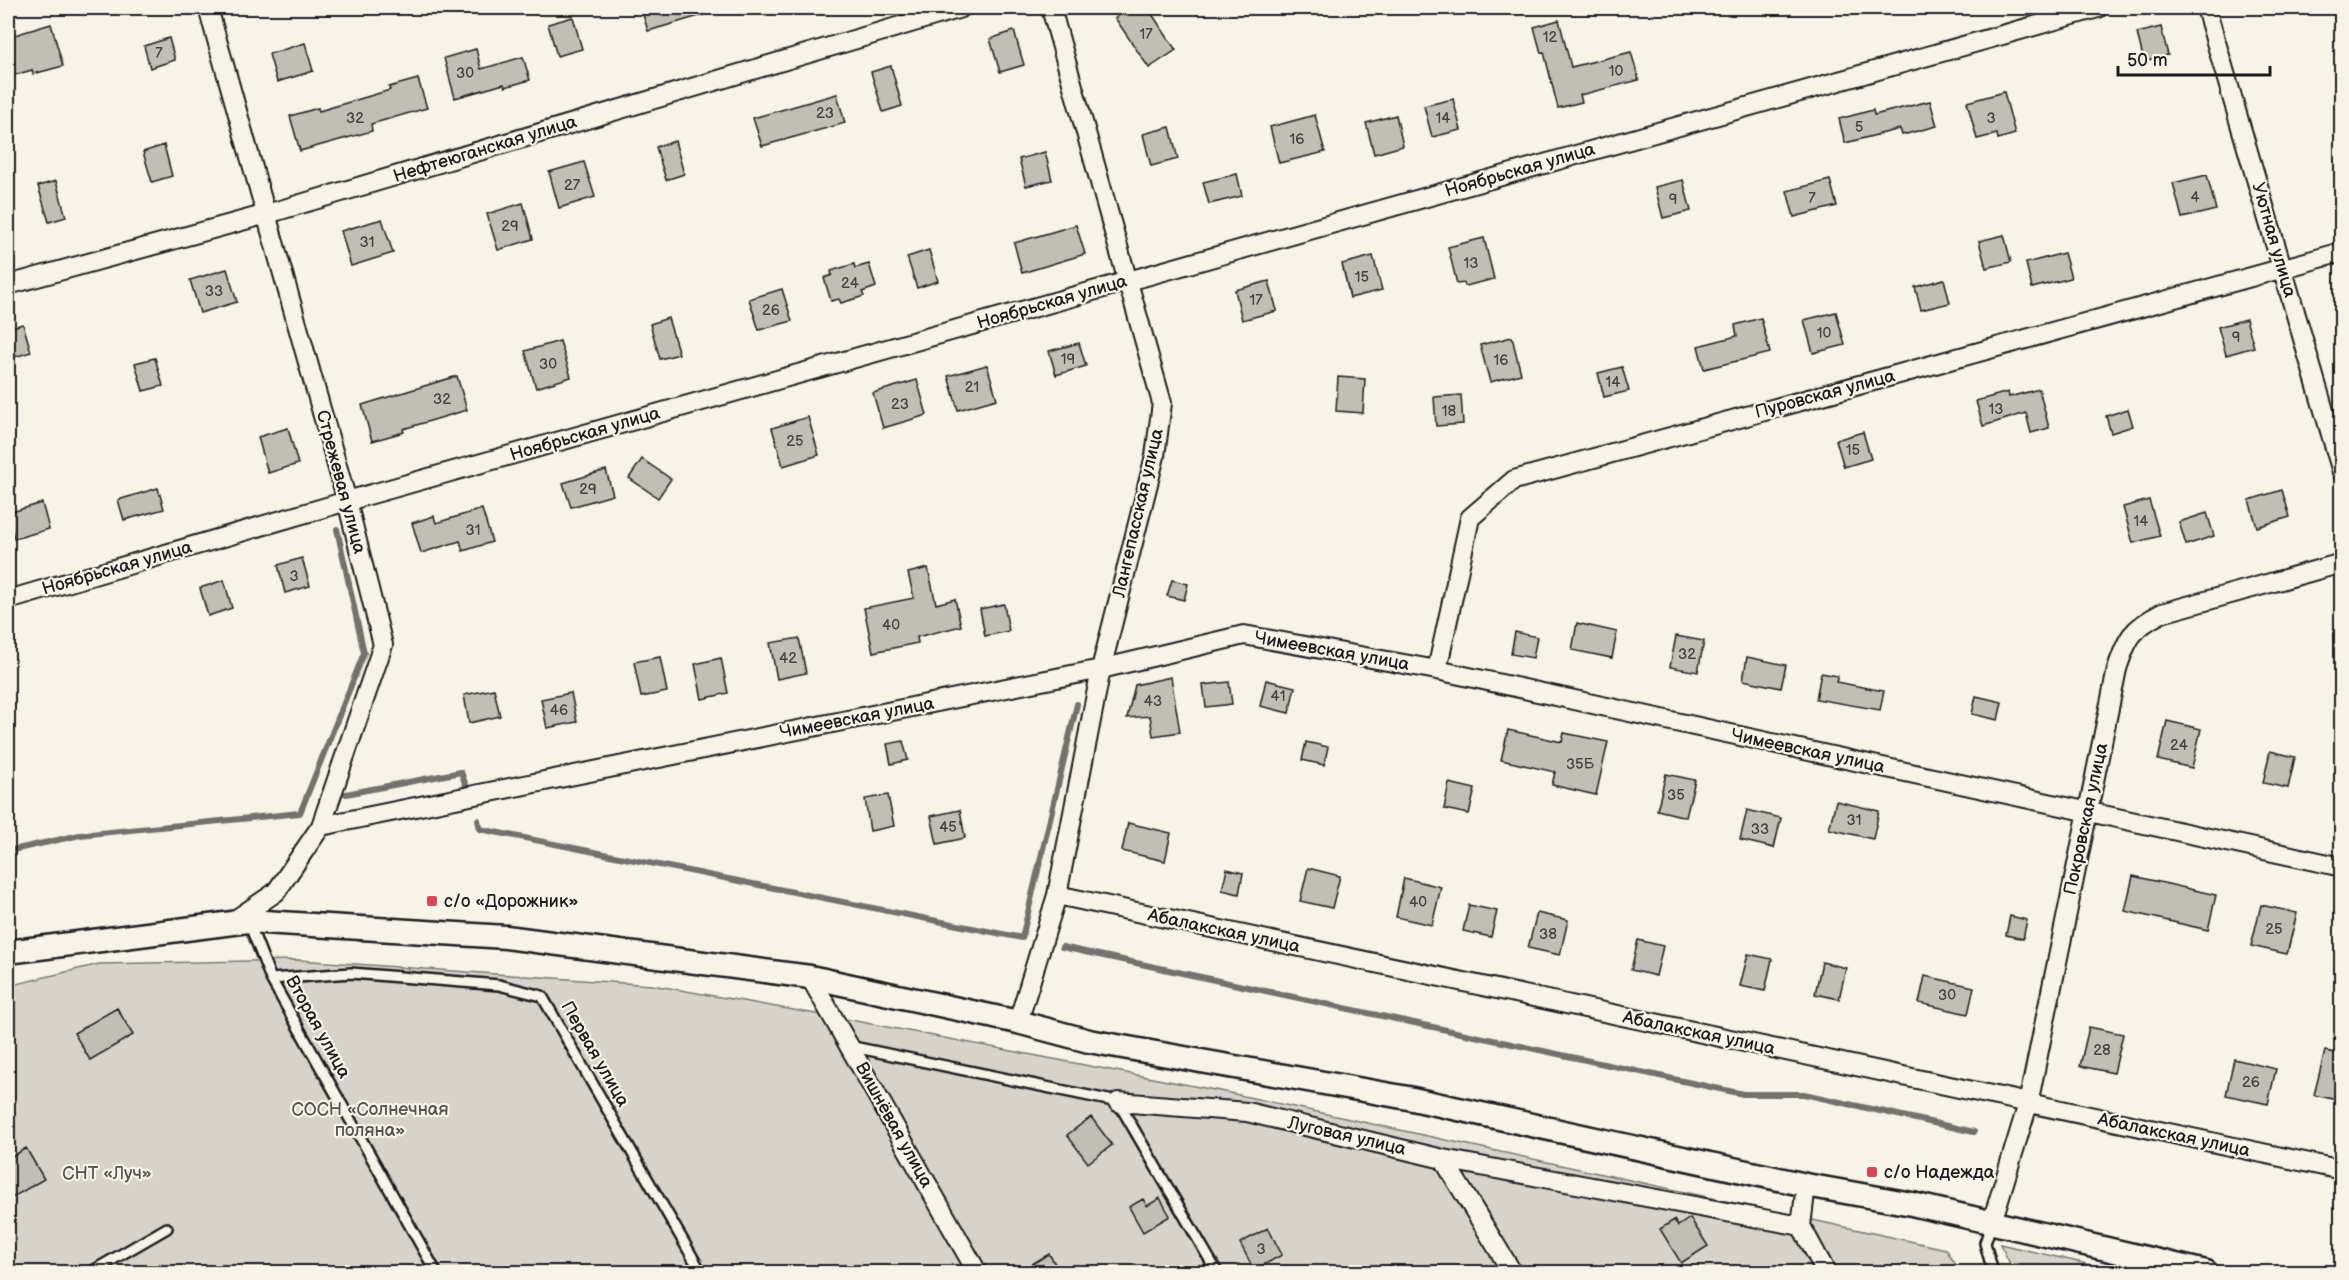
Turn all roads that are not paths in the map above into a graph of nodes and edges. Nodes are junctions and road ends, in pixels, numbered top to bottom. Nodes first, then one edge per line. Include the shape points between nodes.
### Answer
1 (208, 8) edge
2 (961, 8) edge
3 (1051, 8) edge
4 (2098, 8) edge
5 (2206, 8) edge
6 (267, 214) junction
7 (2342, 252) edge
8 (2283, 268) junction
9 (1129, 280) junction
10 (8, 285) edge
11 (2342, 472) edge
12 (347, 501) junction
13 (2342, 563) edge
14 (8, 600) edge
15 (1101, 669) junction
16 (1437, 670) junction
17 (2087, 812) junction
18 (321, 826) junction
19 (2342, 867) edge
20 (1057, 895) junction
21 (240, 921) junction
22 (8, 952) edge
23 (810, 977) junction
24 (271, 979) junction
25 (1018, 1022) junction
26 (849, 1046) junction
27 (1118, 1102) junction
28 (2028, 1104) junction
29 (1443, 1159) junction
30 (2342, 1170) edge
31 (1806, 1185) junction
32 (1992, 1222) junction
33 (1801, 1226) junction
34 (167, 1228) dead end
35 (92, 1272) edge
36 (436, 1272) edge
37 (700, 1272) edge
38 (977, 1272) edge
39 (1217, 1272) edge
40 (1512, 1272) edge
41 (1826, 1272) edge
42 (1993, 1272) edge
43 (2206, 1272) edge

1 - 6 street, Стрежевая улица
2 - 6 street, Нефтеюганская улица
3 - 9 street, Лангепасская улица
4 - 9 street, Ноябрьская улица
5 - 8 street, Уютная улица
6 - 10 street, Нефтеюганская улица
6 - 12 street, Стрежевая улица
7 - 8 street, Пуровская улица
8 - 11 street, Уютная улица
8 - 16 street, Пуровская улица via 1514,480 1470,518
9 - 12 street, Ноябрьская улица
9 - 15 street, Лангепасская улица via 1162,403 1155,456
12 - 14 street, Ноябрьская улица
12 - 18 street, Стрежевая улица via 383,645
13 - 17 street, Покровская улица via 2162,613 2141,624 2129,638 2117,669
15 - 16 street, Чимеевская улица via 1244,635
15 - 18 street, Чимеевская улица
15 - 20 street, Лангепасская улица
16 - 17 street, Чимеевская улица
17 - 19 street, Чимеевская улица
17 - 28 street, Покровская улица
18 - 21 street, Стрежевая улица via 276,892
20 - 25 street, Лангепасская улица
20 - 28 street, Абалакская улица
21 - 22 street
21 - 23 street via 506,937
21 - 24 lane, Вторая улица
23 - 25 street
23 - 26 street, Вишнёвая улица
24 - 36 lane, Вторая улица
24 - 37 lane, Первая улица via 351,973 499,985 542,996
25 - 31 street via 1089,1041 1408,1098
26 - 27 lane
26 - 38 street, Вишнёвая улица
27 - 29 street, Луговая улица via 1247,1112
27 - 39 lane
28 - 30 street, Абалакская улица
28 - 32 street, Покровская улица
29 - 33 street, Луговая улица
29 - 40 street
31 - 32 street
31 - 33 street
32 - 42 lane via 1985,1243
32 - 43 street
33 - 41 street
34 - 35 lane

